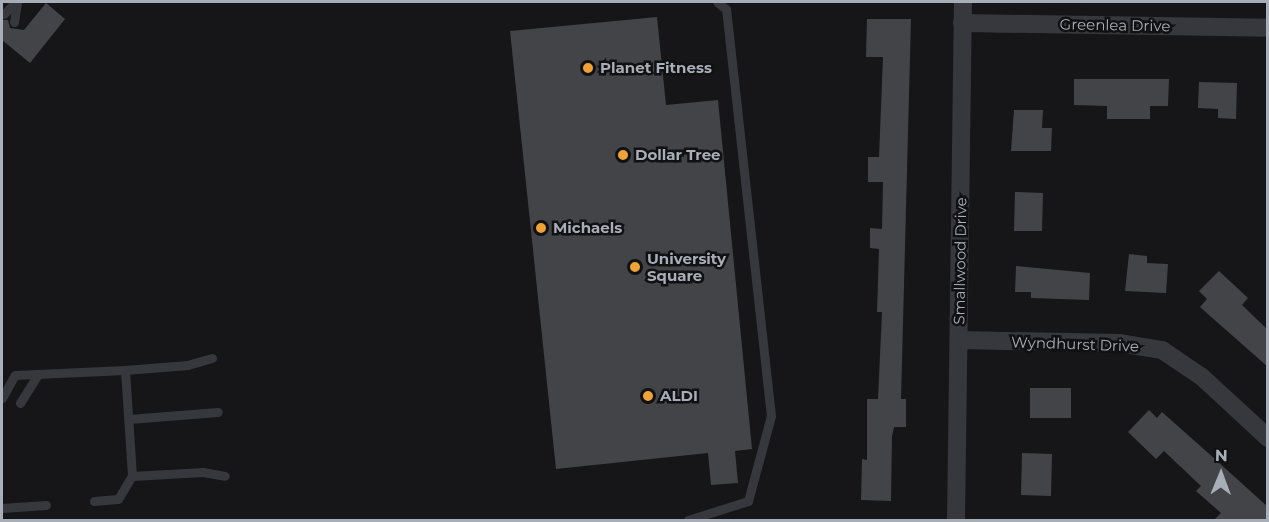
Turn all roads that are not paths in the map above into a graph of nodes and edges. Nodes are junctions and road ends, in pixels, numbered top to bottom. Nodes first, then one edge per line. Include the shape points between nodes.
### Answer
1 (16, 2) edge
2 (717, 2) edge
3 (963, 2) edge
4 (4, 14) dead end
5 (14, 22) dead end
6 (962, 23) junction
7 (1268, 28) edge
8 (959, 340) junction
9 (212, 357) dead end
10 (125, 370) junction
11 (38, 374) junction
12 (2, 398) edge
13 (20, 402) dead end
14 (218, 411) dead end
15 (129, 419) junction
16 (1268, 438) edge
17 (132, 476) junction
18 (225, 476) dead end
19 (94, 501) dead end
20 (46, 505) dead end
21 (2, 508) edge
22 (717, 516) edge
23 (688, 520) edge
24 (956, 520) edge

1 - 4 lane
1 - 5 lane
2 - 22 lane via 726,9 771,416 748,501
3 - 6 street, Smallwood Drive
6 - 7 street, Greenlea Drive
6 - 8 street, Smallwood Drive
8 - 16 street, Wyndhurst Drive via 1119,343 1162,350 1202,377
8 - 24 street, Smallwood Drive
9 - 10 lane via 188,365
10 - 11 lane
10 - 15 lane
11 - 12 lane via 15,375
11 - 13 lane
14 - 15 lane
15 - 17 lane
17 - 18 lane via 203,472
17 - 19 lane via 118,499
20 - 21 lane
22 - 23 lane

